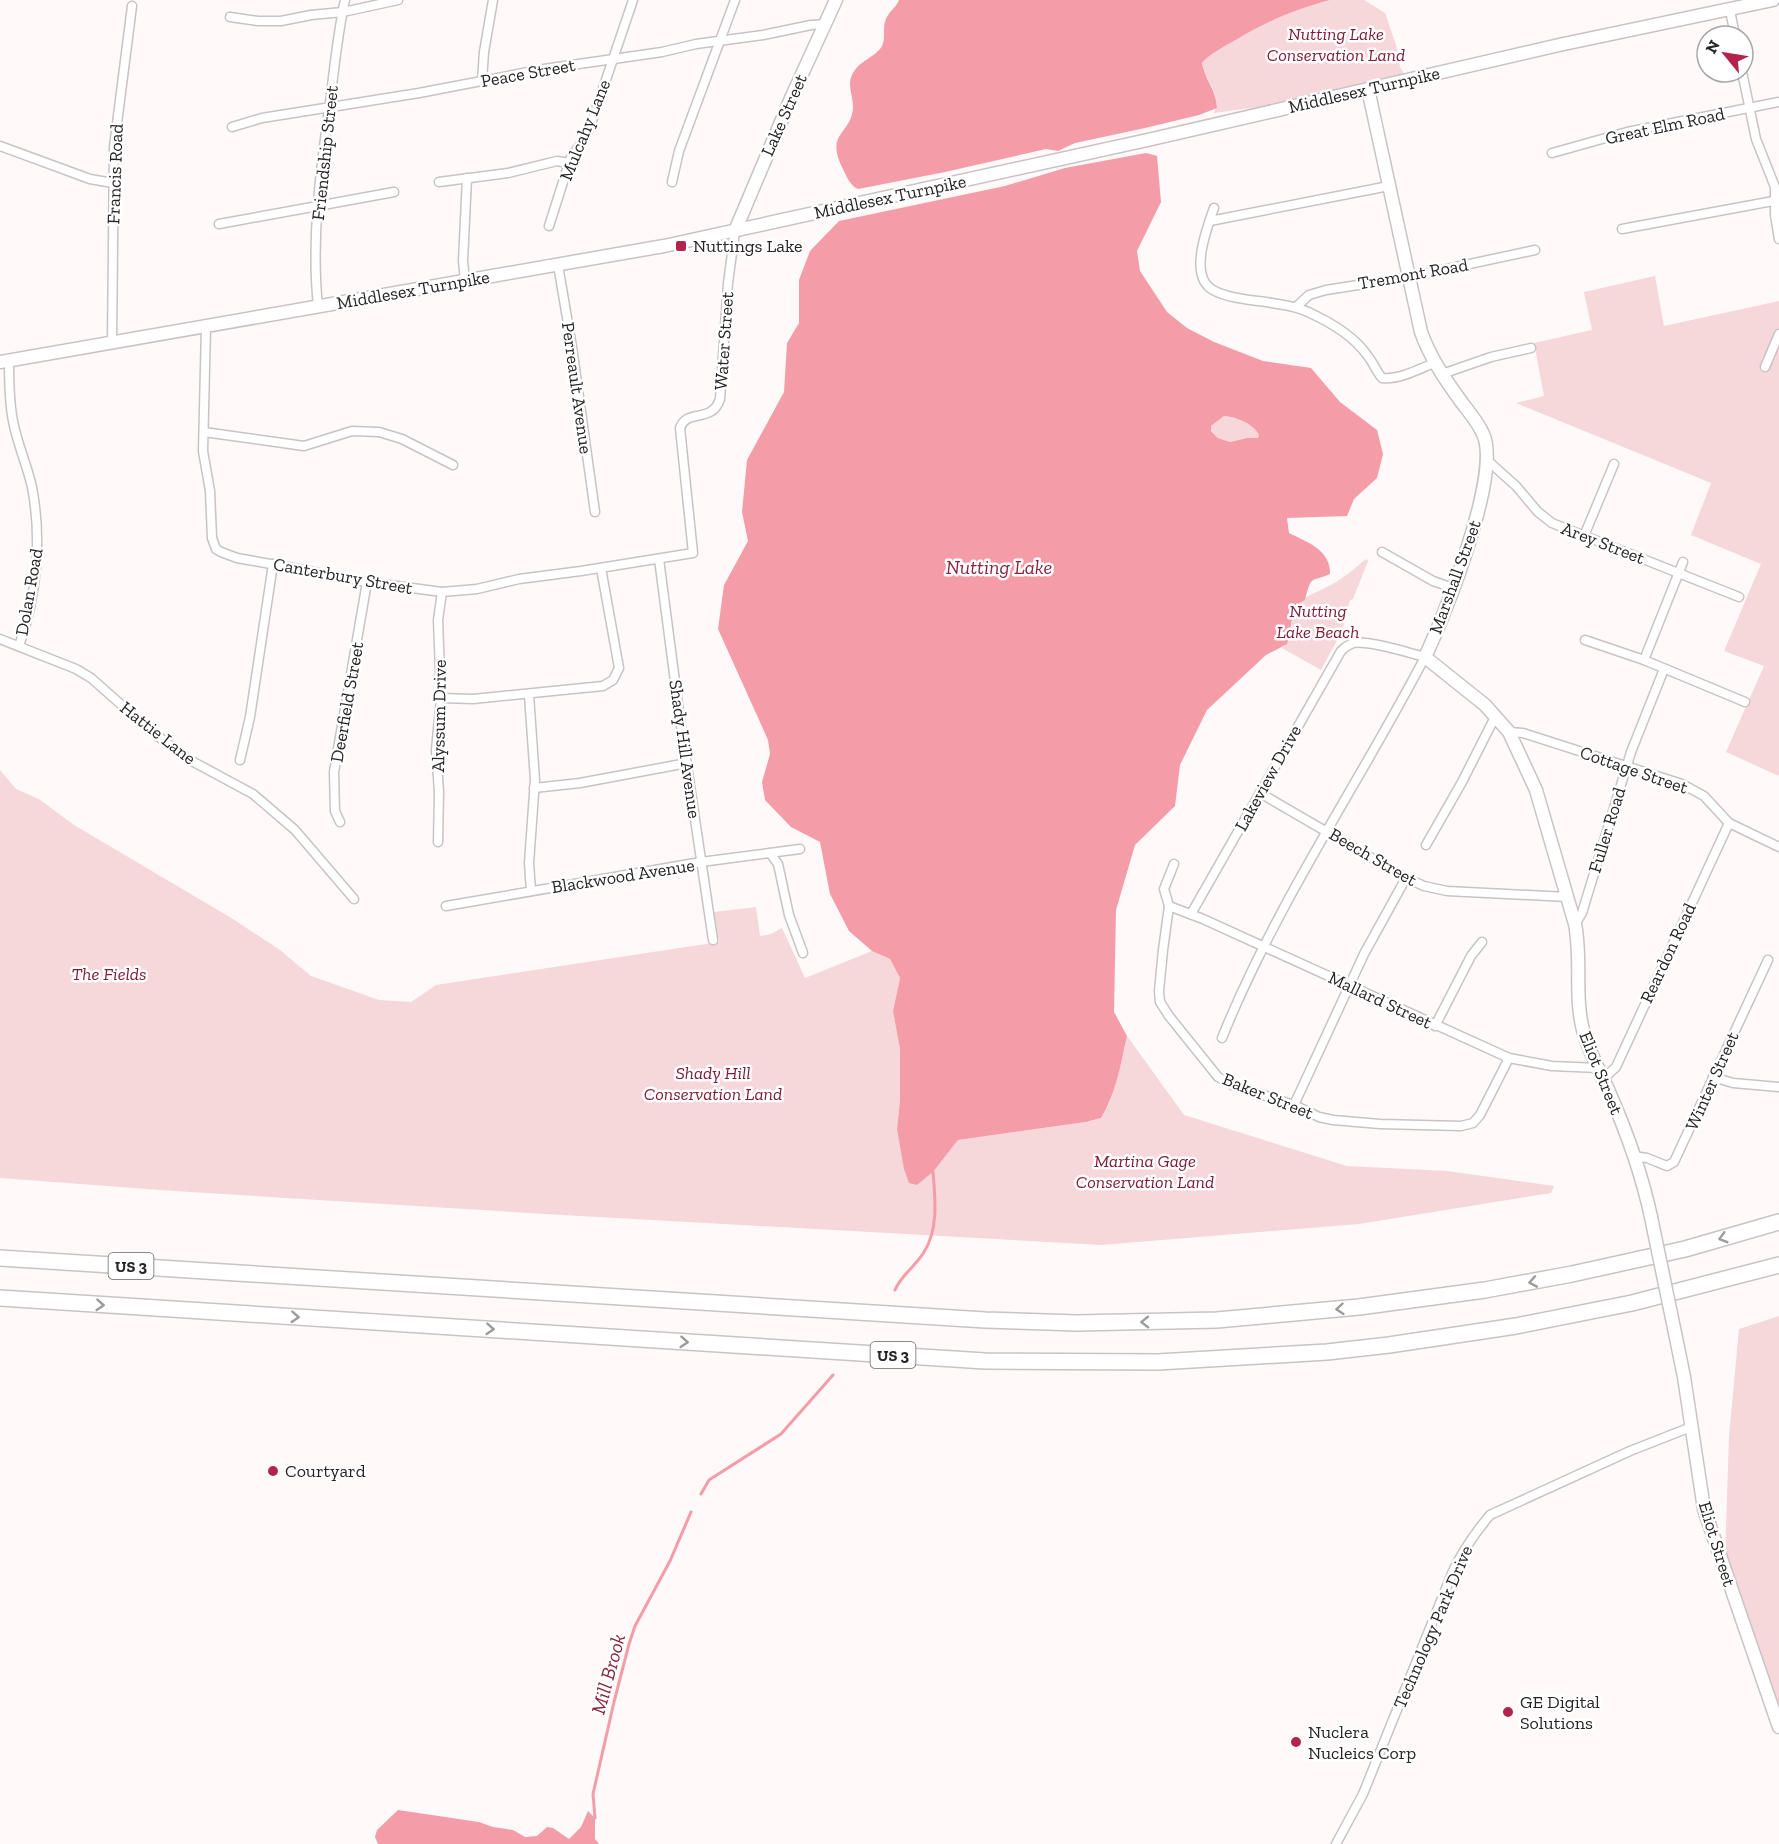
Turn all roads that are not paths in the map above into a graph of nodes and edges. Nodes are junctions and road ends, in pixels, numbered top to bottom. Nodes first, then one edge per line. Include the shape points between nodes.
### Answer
1 (345, 0) edge
2 (398, 0) edge
3 (494, 0) edge
4 (633, 0) edge
5 (735, 0) edge
6 (836, 0) edge
7 (1773, 0) edge
8 (132, 6) dead end
9 (1730, 10) junction
10 (343, 12) junction
11 (230, 17) dead end
12 (825, 24) junction
13 (1733, 24) edge
14 (720, 42) junction
15 (614, 58) junction
16 (482, 81) junction
17 (1744, 84) edge
18 (1368, 89) junction
19 (1779, 102) edge
20 (329, 107) junction
21 (1749, 108) junction
22 (232, 127) dead end
23 (0, 146) edge
24 (1552, 153) dead end
25 (569, 163) junction
26 (468, 178) junction
27 (439, 182) dead end
28 (672, 182) dead end
29 (113, 183) junction
30 (1389, 186) junction
31 (394, 192) dead end
32 (1777, 201) edge
33 (317, 205) junction
34 (1214, 208) dead end
35 (1210, 221) junction
36 (219, 224) dead end
37 (549, 226) dead end
38 (1622, 229) dead end
39 (735, 231) junction
40 (1779, 239) edge
41 (1535, 250) dead end
42 (558, 265) junction
43 (1409, 277) junction
44 (465, 281) junction
45 (318, 306) junction
46 (1296, 307) junction
47 (206, 326) junction
48 (1779, 334) edge
49 (112, 343) junction
50 (1531, 348) dead end
51 (4, 362) edge
52 (1434, 363) junction
53 (1765, 368) dead end
54 (1442, 374) junction
55 (204, 432) junction
56 (1487, 460) junction
57 (1614, 464) dead end
58 (453, 465) dead end
59 (595, 512) dead end
60 (1584, 536) junction
61 (1382, 552) dead end
62 (693, 553) joint
63 (658, 559) junction
64 (1683, 562) dead end
65 (273, 564) junction
66 (602, 568) junction
67 (1679, 573) junction
68 (367, 582) junction
69 (1453, 588) junction
70 (442, 592) junction
71 (1739, 597) dead end
72 (0, 639) edge
73 (1585, 640) dead end
74 (1349, 645) joint
75 (19, 646) junction
76 (1425, 657) junction
77 (1644, 660) junction
78 (1664, 669) junction
79 (529, 694) junction
80 (441, 698) junction
81 (1745, 702) dead end
82 (1496, 715) junction
83 (1509, 732) junction
84 (240, 760) dead end
85 (687, 763) junction
86 (1626, 766) junction
87 (534, 788) junction
88 (1260, 793) junction
89 (340, 822) dead end
90 (1729, 823) junction
91 (1327, 830) junction
92 (438, 842) dead end
93 (1426, 845) dead end
94 (1779, 847) edge
95 (800, 849) dead end
96 (770, 853) junction
97 (701, 862) junction
98 (1174, 864) dead end
99 (1406, 878) junction
100 (531, 891) junction
101 (1567, 897) junction
102 (354, 899) dead end
103 (446, 906) dead end
104 (1168, 906) junction
105 (1191, 914) junction
106 (1575, 924) junction
107 (713, 940) dead end
108 (1482, 942) dead end
109 (1264, 948) junction
110 (803, 953) dead end
111 (1768, 960) dead end
112 (1348, 986) junction
113 (1435, 1026) junction
114 (1222, 1038) dead end
115 (1509, 1058) junction
116 (1600, 1074) junction
117 (1713, 1077) junction
118 (1779, 1087) edge
119 (1294, 1105) junction
120 (1633, 1156) junction
121 (1779, 1222) edge
122 (0, 1248) edge
123 (0, 1258) edge
124 (82, 1263) junction
125 (1779, 1265) edge
126 (0, 1298) edge
127 (67, 1302) junction
128 (0, 1306) edge
129 (1691, 1427) junction
130 (1779, 1727) edge
131 (1336, 1844) edge

1 - 10 street, Friendship Street
2 - 10 street
3 - 16 street
4 - 15 street, Mulcahy Lane
5 - 14 street
6 - 12 street, Lake Street
7 - 9 street, Middlesex Turnpike
8 - 29 street, Francis Road
9 - 13 street
9 - 18 street, Middlesex Turnpike
10 - 11 street via 270,22
10 - 20 street, Friendship Street
12 - 14 street, Peace Street
12 - 39 street, Lake Street
14 - 15 street, Peace Street
14 - 28 street via 678,151
15 - 16 street, Peace Street
15 - 25 street, Mulcahy Lane via 590,127
16 - 20 street, Peace Street
17 - 21 street
18 - 30 street, Marshall Street
18 - 39 street, Middlesex Turnpike
19 - 21 street, Great Elm Road
20 - 22 street, Peace Street
20 - 33 street, Friendship Street
21 - 24 street, Great Elm Road via 1628,132
21 - 32 street
23 - 29 street via 90,179
25 - 26 street via 557,161
25 - 37 street, Mulcahy Lane
26 - 27 street
26 - 44 street
29 - 49 street, Francis Road
30 - 35 street
30 - 43 street, Marshall Street
31 - 33 street
32 - 38 street
32 - 40 street
33 - 36 street
33 - 45 street, Friendship Street
34 - 35 street
35 - 46 street via 1202,250 1202,276 1207,286 1228,295
39 - 42 street, Middlesex Turnpike
39 - 62 street, Water Street via 720,399 711,412 687,418 680,428
41 - 43 street, Tremont Road
42 - 44 street, Middlesex Turnpike
42 - 59 street, Perreault Avenue
43 - 46 street, Tremont Road via 1326,290 1309,295
43 - 52 street, Marshall Street via 1421,332
44 - 45 street, Middlesex Turnpike
45 - 47 street, Middlesex Turnpike
46 - 52 street via 1350,336 1382,378
47 - 49 street, Middlesex Turnpike
47 - 55 street, Canterbury Street
48 - 53 street
49 - 51 street, Middlesex Turnpike
50 - 54 street
51 - 75 street, Dolan Road via 13,422 32,487 38,526 35,578
52 - 54 street, Marshall Street
54 - 56 street, Marshall Street via 1483,433
55 - 58 street via 304,446 352,430 379,432
55 - 65 street, Canterbury Street via 213,544 227,555
56 - 60 street, Arey Street via 1544,518
56 - 69 street, Marshall Street via 1479,509
57 - 60 street
60 - 67 street, Arey Street
61 - 69 street
62 - 63 street, Canterbury Street
63 - 66 street, Canterbury Street
63 - 85 street, Shady Hill Avenue
64 - 67 street
65 - 68 street, Canterbury Street
65 - 84 street
66 - 70 street, Canterbury Street
66 - 79 street via 617,649 616,676 603,686
67 - 71 street, Arey Street
67 - 77 street
68 - 70 street, Canterbury Street
68 - 89 street, Deerfield Street via 333,781 335,811
69 - 76 street, Marshall Street
70 - 80 street, Alyssum Drive via 438,620
72 - 75 street, Hattie Lane
73 - 77 street
74 - 76 street, Eliot Street via 1360,643
74 - 88 street, Lakeview Drive via 1339,655
75 - 102 street, Hattie Lane via 67,664 91,678 188,759 253,794 295,830
76 - 82 street, Eliot Street
76 - 91 street, Marshall Street
77 - 78 street
78 - 81 street
78 - 86 street, Fuller Road
79 - 80 street
79 - 87 street
80 - 92 street, Alyssum Drive via 436,750
82 - 83 street, Eliot Street
82 - 93 street
83 - 86 street, Cottage Street
83 - 101 street, Eliot Street via 1533,781
85 - 87 street
85 - 97 street, Shady Hill Avenue
86 - 90 street, Cottage Street via 1689,787 1704,796
86 - 106 street, Fuller Road via 1582,913
87 - 100 street
88 - 91 street, Beech Street
88 - 105 street, Lakeview Drive
90 - 94 street, Cottage Street
90 - 116 street, Reardon Road via 1616,1067
91 - 99 street, Beech Street
91 - 109 street, Marshall Street
95 - 96 street, Blackwood Avenue
96 - 97 street, Blackwood Avenue
96 - 110 street via 778,864 786,905
97 - 100 street, Blackwood Avenue
97 - 107 street, Shady Hill Avenue
98 - 104 street, Baker Street via 1164,889
99 - 101 street, Beech Street via 1447,891
99 - 112 street
100 - 103 street, Blackwood Avenue
101 - 106 street, Eliot Street
104 - 105 street, Mallard Street
104 - 119 street, Baker Street via 1159,991 1162,1007 1218,1077 1232,1086
105 - 109 street, Mallard Street
106 - 116 street, Eliot Street via 1580,1014
108 - 113 street
109 - 112 street, Mallard Street
109 - 114 street, Marshall Street
111 - 117 street, Winter Street
112 - 113 street, Mallard Street
112 - 119 street
113 - 115 street, Mallard Street
115 - 116 street, Mallard Street
115 - 119 street, Baker Street via 1473,1123 1461,1126 1333,1120
116 - 120 street, Eliot Street
117 - 118 street via 1732,1083
117 - 120 street, Winter Street via 1671,1166
120 - 129 street, Eliot Street, bridge via 1652,1217
121 -> 124 highway, US 3 via 1685,1249 1485,1290 1206,1321 1077,1323 974,1319
122 - 124 highway
123 - 124 highway, US 3
127 -> 125 highway, US 3 via 985,1361 1158,1362 1327,1352 1516,1326 1632,1303
126 - 127 highway, US 3
127 - 128 highway
129 - 130 street, Eliot Street via 1704,1509
129 - 131 street, Technology Park Drive via 1490,1515 1453,1571 1363,1794

